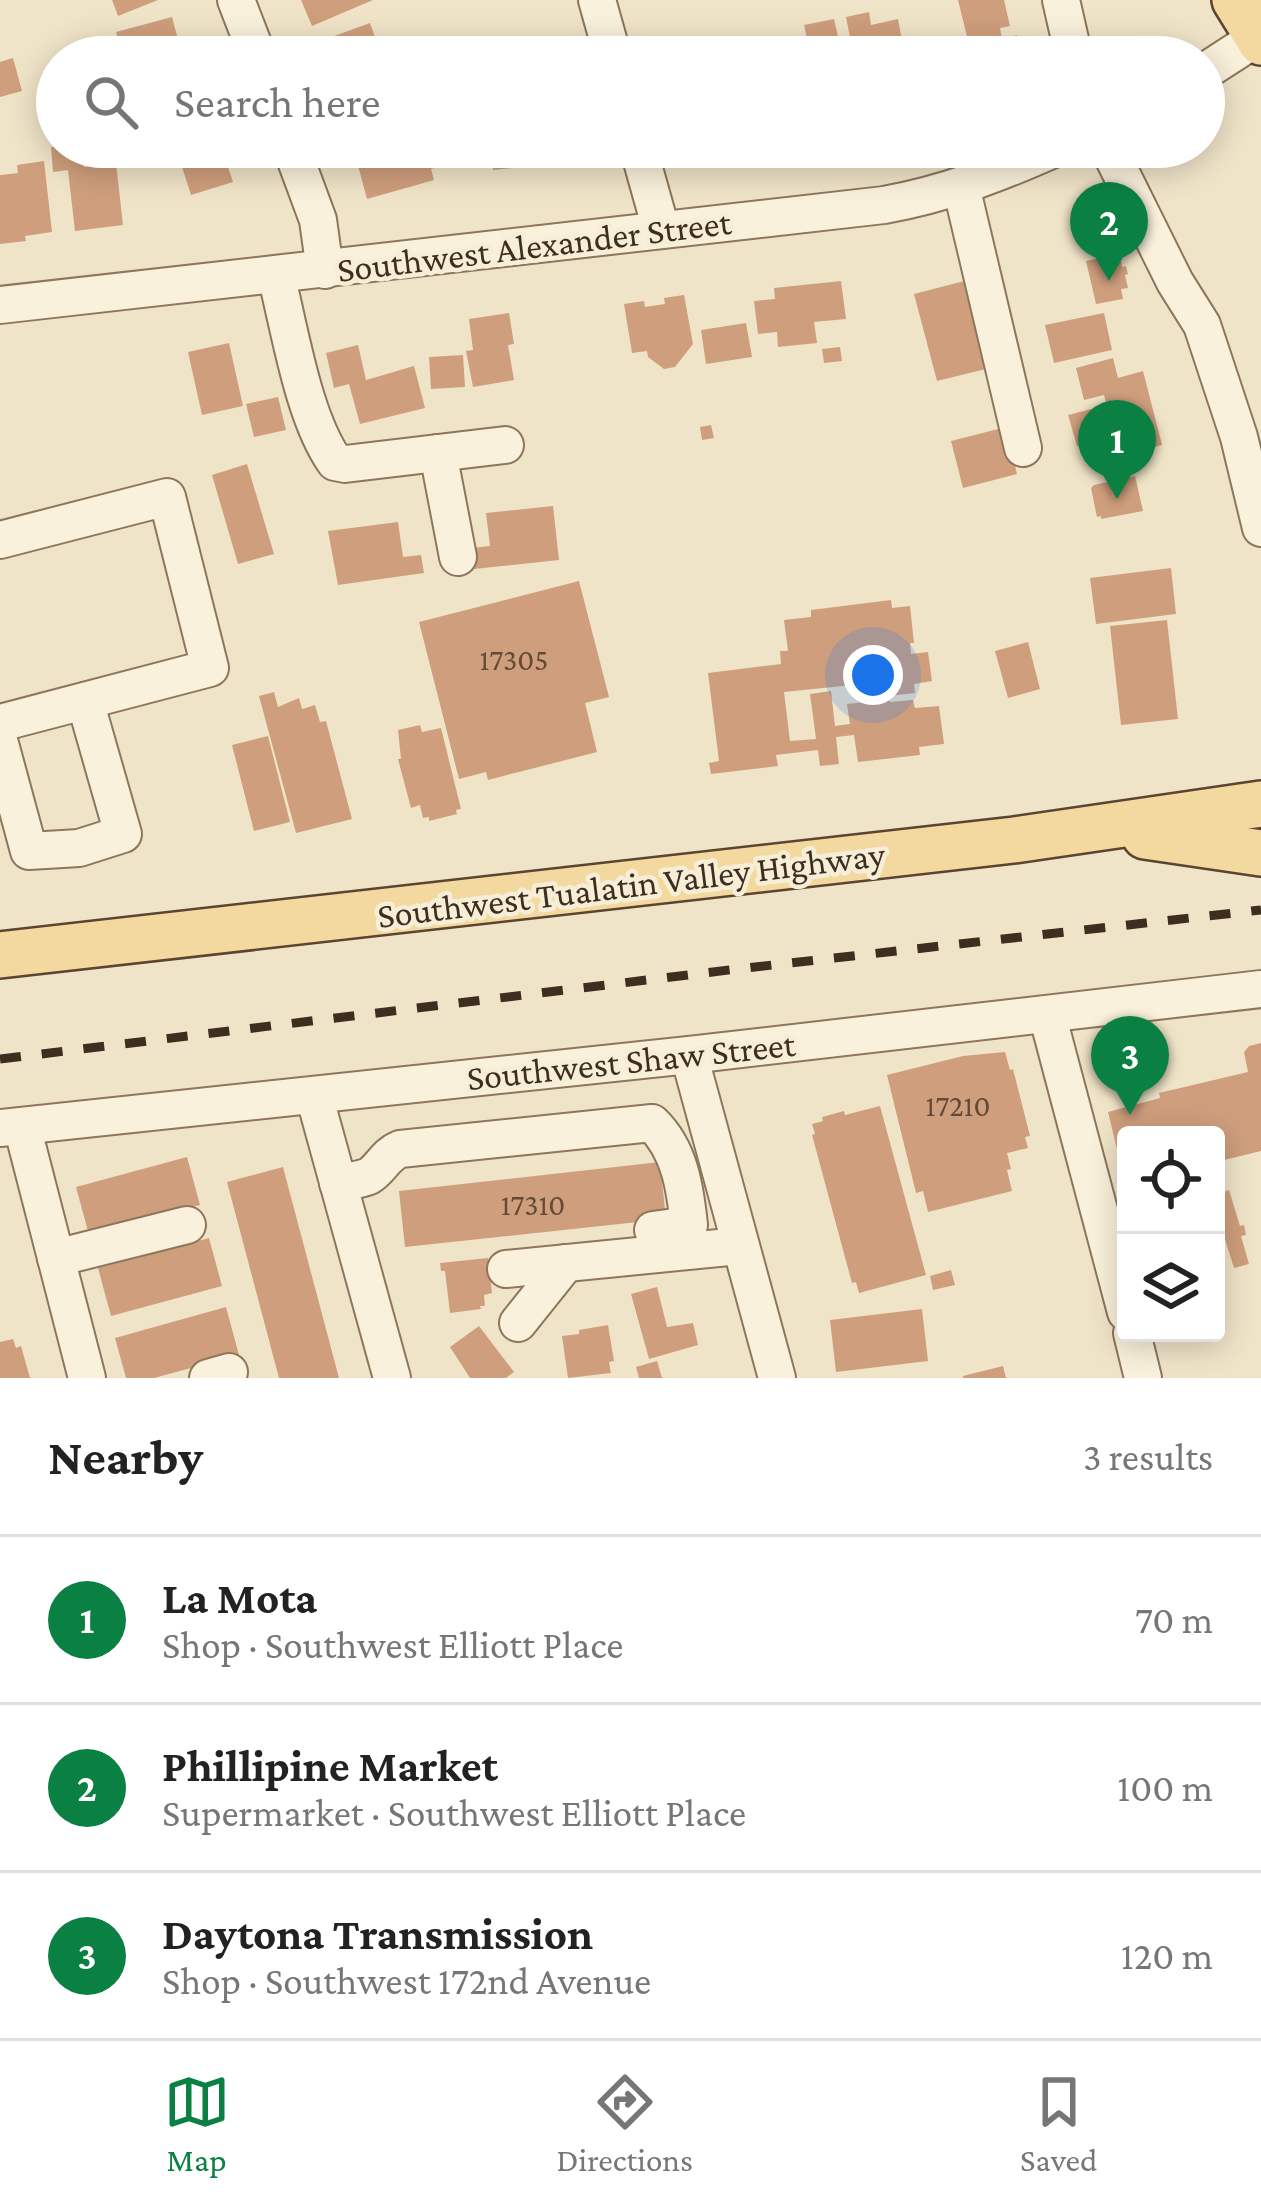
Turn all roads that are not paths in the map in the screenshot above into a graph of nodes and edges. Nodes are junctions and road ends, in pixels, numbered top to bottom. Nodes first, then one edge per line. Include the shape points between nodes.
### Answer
1 (236, 0) edge
2 (597, 0) edge
3 (1061, 0) edge
4 (1251, 26) edge
5 (250, 36) edge
6 (607, 36) edge
7 (1069, 36) edge
8 (1225, 51) edge
9 (299, 168) edge
10 (644, 168) edge
11 (1010, 168) edge
12 (1118, 168) edge
13 (961, 186) junction
14 (661, 229) junction
15 (326, 270) junction
16 (276, 275) junction
17 (0, 305) edge
18 (505, 445) dead end
19 (1023, 448) dead end
20 (438, 453) junction
21 (1261, 527) edge
22 (0, 540) edge
23 (458, 557) dead end
24 (85, 701) junction
25 (0, 723) edge
26 (0, 744) edge
27 (1261, 804) edge
28 (1100, 829) junction
29 (1261, 853) edge
30 (0, 955) edge
31 (1261, 989) edge
32 (1047, 1014) junction
33 (689, 1054) junction
34 (621, 1061) junction
35 (314, 1095) junction
36 (618, 1126) junction
37 (11, 1127) edge
38 (338, 1183) junction
39 (187, 1225) dead end
40 (652, 1230) dead end
41 (739, 1246) junction
42 (56, 1258) junction
43 (506, 1269) dead end
44 (578, 1273) junction
45 (1117, 1278) edge
46 (518, 1324) dead end
47 (1134, 1342) edge
48 (87, 1378) edge
49 (392, 1378) edge
50 (777, 1378) edge
51 (1143, 1378) edge

1 - 5 street
2 - 6 street
3 - 7 street
4 - 8 street
9 - 15 street
10 - 14 street
11 - 13 street, Southwest Alexander Street
12 - 21 street via 1202,325
13 - 14 street, Southwest Alexander Street via 884,205
13 - 19 street
14 - 15 street, Southwest Alexander Street
15 - 16 street, Southwest Alexander Street
16 - 17 street, Southwest Alexander Street
16 - 20 street via 313,420 335,462
18 - 20 street
20 - 23 street
22 - 24 street via 167,497 210,668
24 - 25 street
24 - 26 street via 123,834 29,851
27 - 28 main road, Southwest Tualatin Valley Highway
28 - 29 main road
28 - 30 main road, Southwest Tualatin Valley Highway
31 - 32 street, Southwest Shaw Street
32 - 33 street, Southwest Shaw Street
32 - 45 street
33 - 34 street, Southwest Shaw Street
33 - 41 street
34 - 35 street, Southwest Shaw Street
34 - 36 street via 626,1103
35 - 37 street, Southwest Shaw Street
35 - 38 street
36 - 38 street via 400,1149 365,1178
36 - 40 street via 652,1123 679,1166 689,1225
37 - 42 street
38 - 49 street
39 - 42 street
41 - 44 street
41 - 50 street
42 - 48 street
43 - 44 street
44 - 46 street
47 - 51 street

